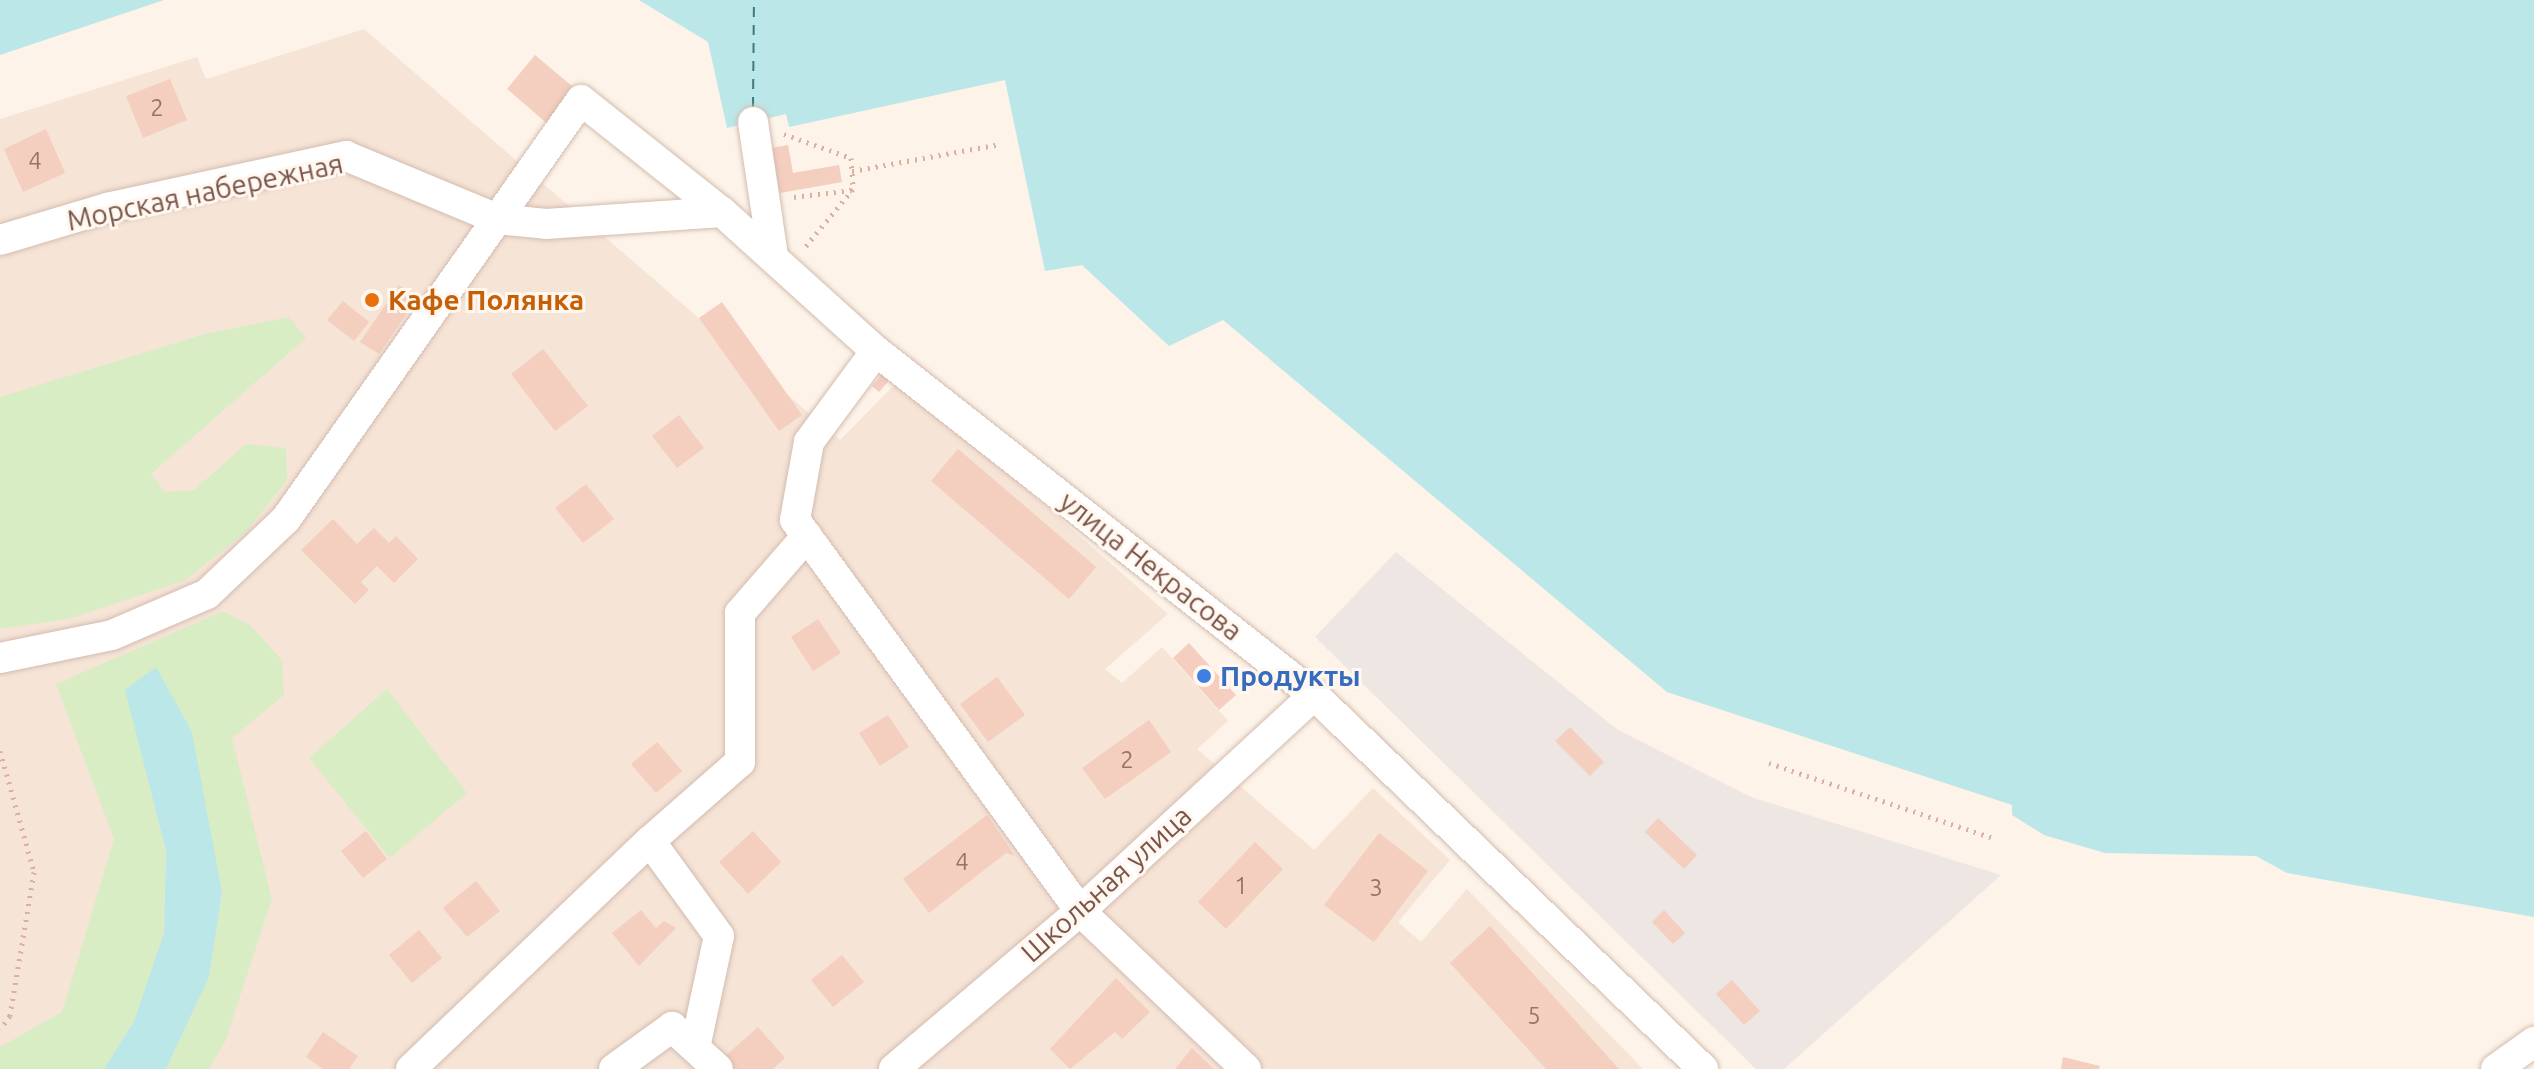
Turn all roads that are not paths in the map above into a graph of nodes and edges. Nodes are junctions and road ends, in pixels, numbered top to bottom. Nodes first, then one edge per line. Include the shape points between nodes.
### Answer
1 (753, 122) dead end
2 (722, 212) junction
3 (497, 219) junction
4 (0, 240) edge
5 (780, 262) junction
6 (876, 351) junction
7 (807, 536) junction
8 (0, 658) edge
9 (1314, 695) junction
10 (650, 841) junction
11 (1080, 911) junction
12 (2534, 1042) edge
13 (696, 1043) junction
14 (411, 1069) edge
15 (614, 1069) edge
16 (718, 1069) edge
17 (894, 1069) edge
18 (1246, 1069) edge
19 (1703, 1069) edge
20 (2496, 1069) edge

1 - 5 street
2 - 3 street, Морская набережная via 546,224
2 - 3 street, улица Некрасова via 581,100
2 - 5 street, улица Некрасова
3 - 4 street, Морская набережная via 346,156 107,208
3 - 8 street via 286,519 207,594 112,635
5 - 6 street, улица Некрасова
6 - 7 street via 809,442 795,520
6 - 9 street, улица Некрасова
7 - 10 street via 740,613 740,762
7 - 11 street
9 - 11 street, Школьная улица
9 - 19 street, улица Некрасова
10 - 13 street via 719,936
10 - 14 street
11 - 17 street, Школьная улица
11 - 18 street
12 - 20 street
13 - 15 street via 672,1027
13 - 16 street

